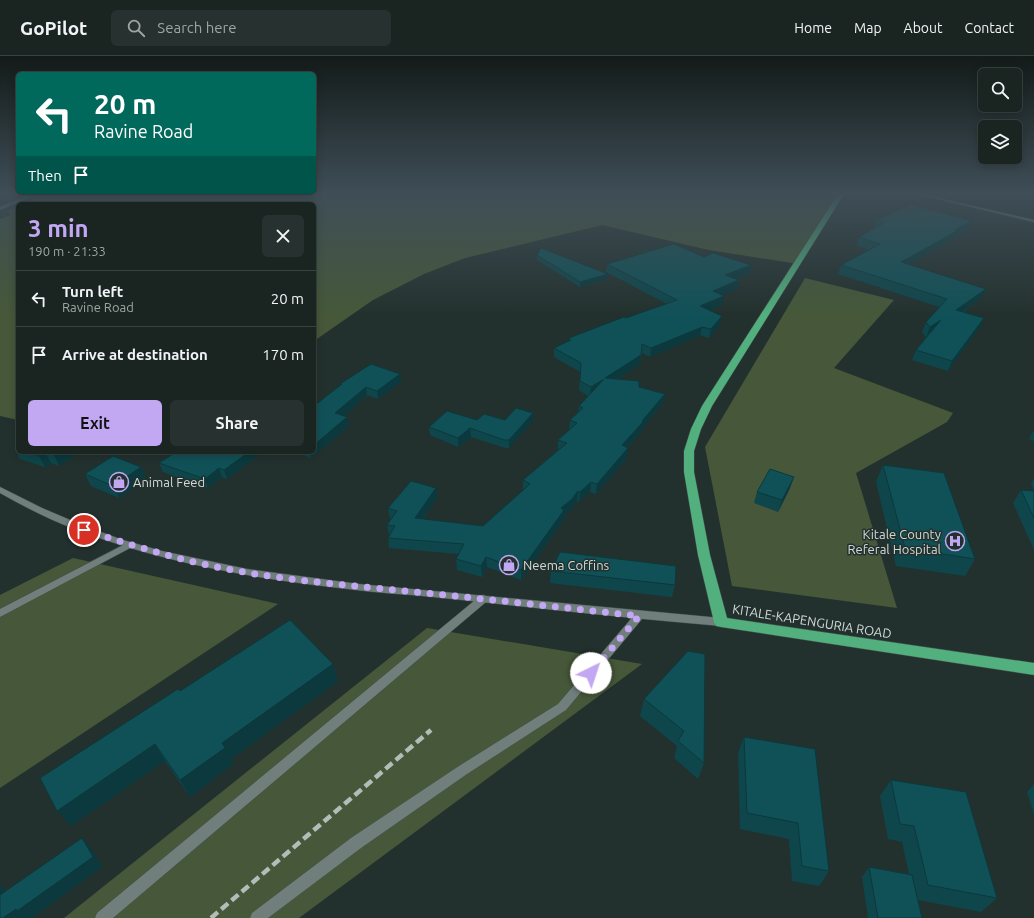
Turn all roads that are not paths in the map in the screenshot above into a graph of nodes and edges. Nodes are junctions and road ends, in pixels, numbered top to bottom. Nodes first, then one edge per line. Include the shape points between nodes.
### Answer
1 (816, 234) edge
2 (0, 490) edge
3 (129, 545) junction
4 (483, 599) junction
5 (0, 613) edge
6 (639, 616) junction
7 (721, 622) junction
8 (1034, 669) edge
9 (102, 918) edge
10 (257, 918) edge

1 - 7 highway, KITALE-KAPENGURIA ROAD via 707,406 689,451 690,472 704,555
2 - 3 street via 69,525
3 - 4 street via 179,559 271,576 335,585
3 - 5 street
4 - 6 street
4 - 9 street
6 - 7 street
6 - 10 street via 562,707 462,770 362,839
7 - 8 highway, KITALE-KAPENGURIA ROAD

